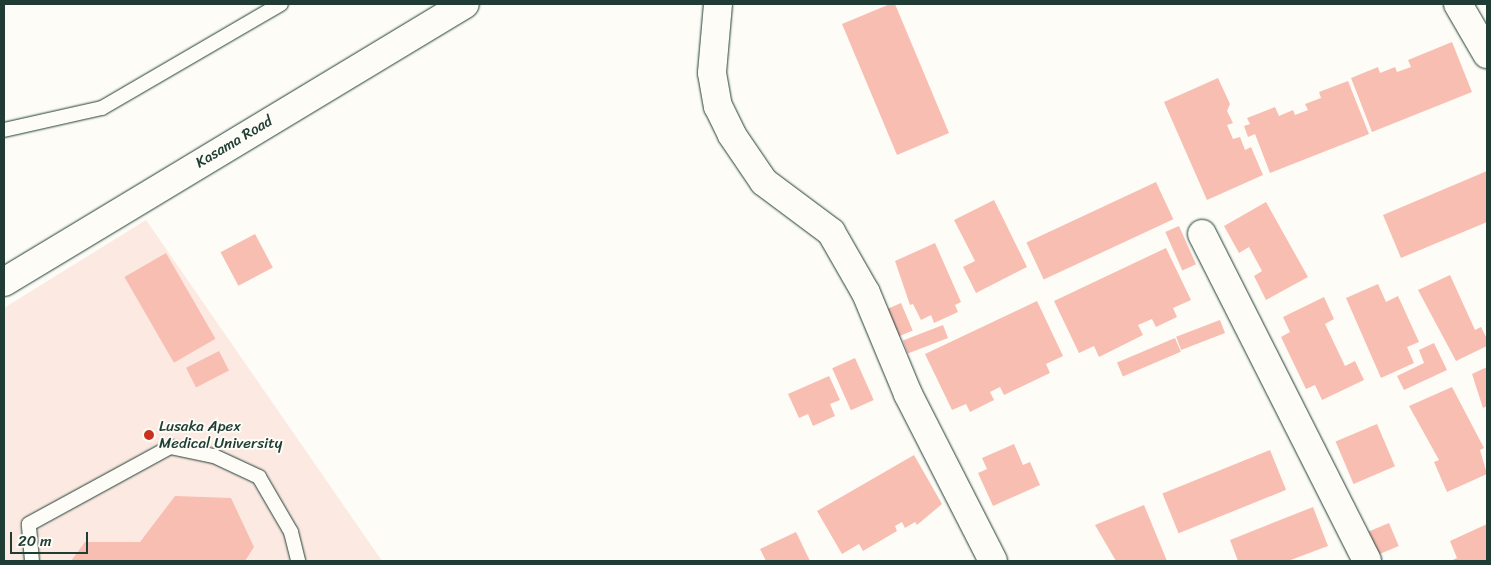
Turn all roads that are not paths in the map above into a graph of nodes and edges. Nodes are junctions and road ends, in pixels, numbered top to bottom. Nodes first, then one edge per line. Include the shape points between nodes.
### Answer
1 (281, 4) edge
2 (465, 4) edge
3 (718, 4) edge
4 (1458, 4) edge
5 (1487, 54) edge
6 (4, 130) edge
7 (1202, 234) dead end
8 (4, 282) edge
9 (32, 561) edge
10 (298, 561) edge
11 (993, 561) edge
12 (1367, 561) edge

1 - 6 lane via 102,108
2 - 8 street, Kasama Road
3 - 11 street via 712,74 718,106 732,135 764,182 831,232 866,293 908,394
4 - 5 street
7 - 12 street
9 - 10 lane via 29,524 170,447 214,456 259,478 291,532

